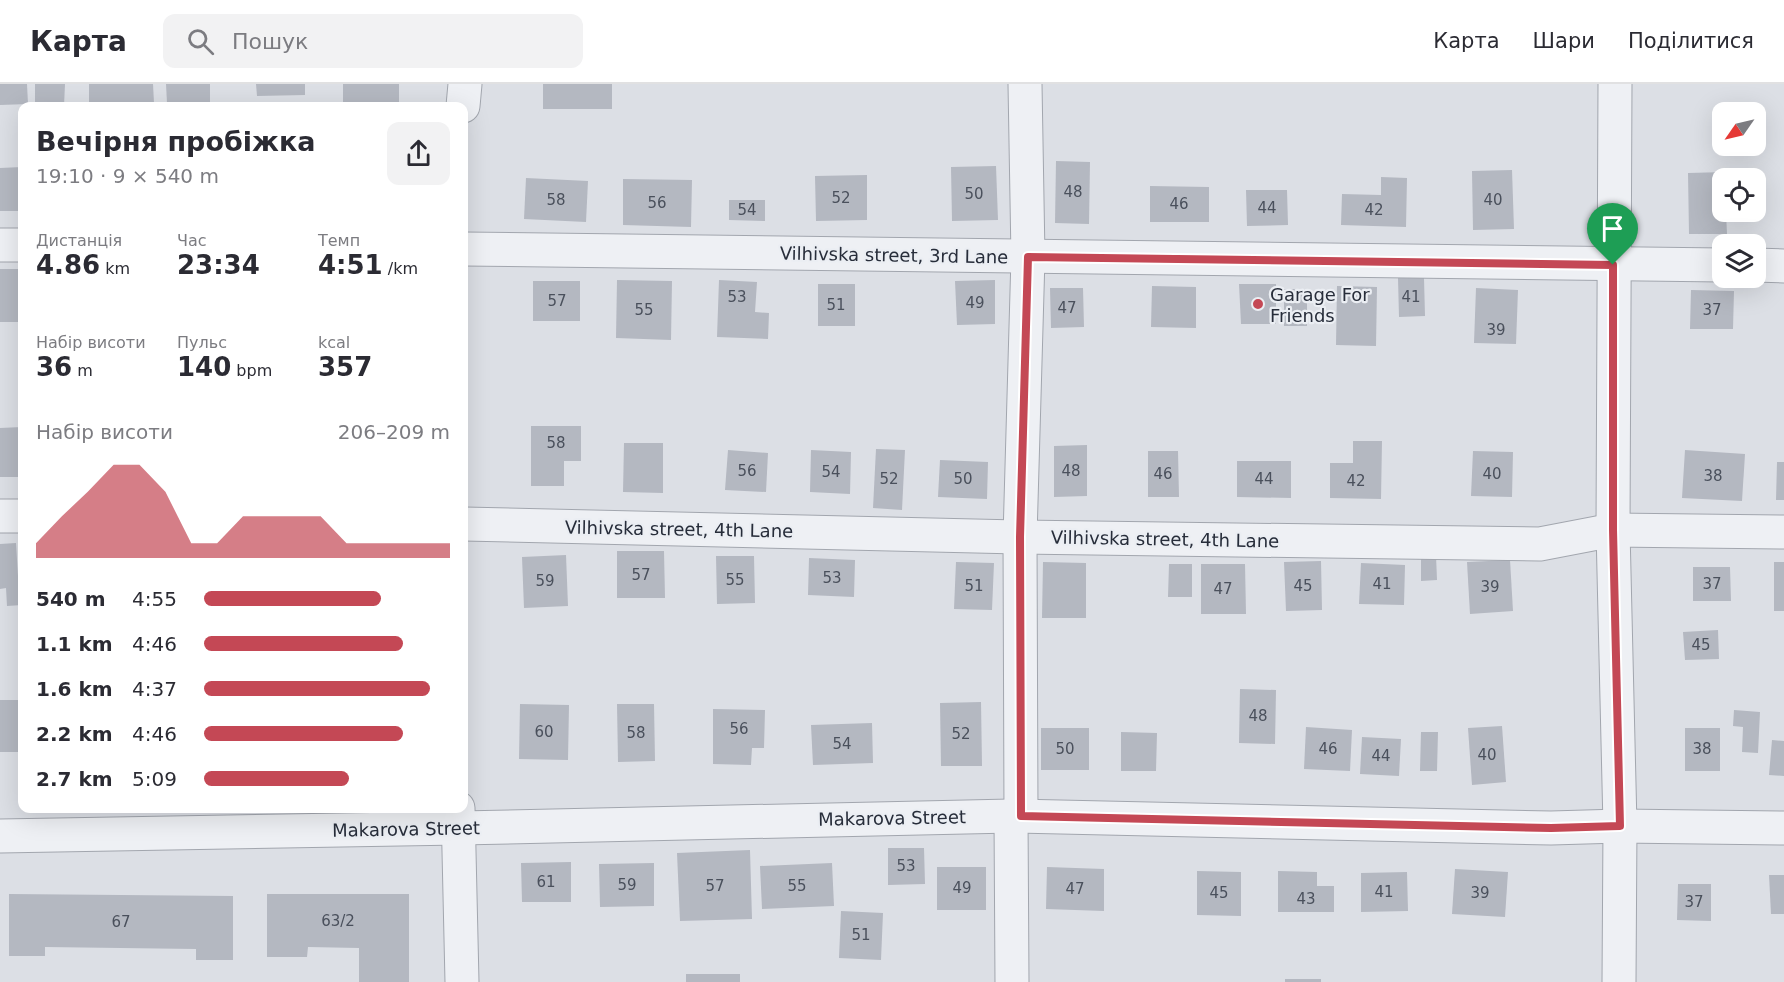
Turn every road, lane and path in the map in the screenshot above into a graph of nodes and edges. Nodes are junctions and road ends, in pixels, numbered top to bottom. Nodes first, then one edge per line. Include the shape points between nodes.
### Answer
1 (465, 84) edge
2 (1025, 84) edge
3 (1615, 84) edge
4 (464, 102) edge
5 (0, 245) edge
6 (18, 245) edge
7 (468, 249) edge
8 (1028, 257) junction
9 (1613, 265) junction
10 (1712, 265) edge
11 (1766, 266) edge
12 (1784, 266) edge
13 (0, 516) edge
14 (18, 516) edge
15 (468, 524) edge
16 (1613, 530) junction
17 (1784, 532) edge
18 (1020, 537) junction
19 (1016, 816) junction
20 (459, 818) edge
21 (1620, 826) junction
22 (1784, 828) edge
23 (0, 836) edge
24 (462, 982) edge
25 (1012, 982) edge
26 (1619, 982) edge

1 - 4 street
2 - 8 street
3 - 9 street
5 - 6 street
7 - 8 street, Vilhivska street, 3rd Lane
8 - 9 street, Vilhivska street, 3rd Lane
8 - 18 street
9 - 10 street, Vilhivska street, 3rd Lane
9 - 16 street
11 - 12 street
13 - 14 street
15 - 18 street, Vilhivska street, 4th Lane
16 - 17 street, Vilhivska street, 4th Lane
16 - 18 street, Vilhivska street, 4th Lane via 1540,544
16 - 21 street
18 - 19 street
19 - 20 street, Makarova Street
19 - 21 street, Makarova Street via 1539,828
19 - 25 street
20 - 23 street, Makarova Street
20 - 24 street
21 - 22 street, Makarova Street
21 - 26 street

